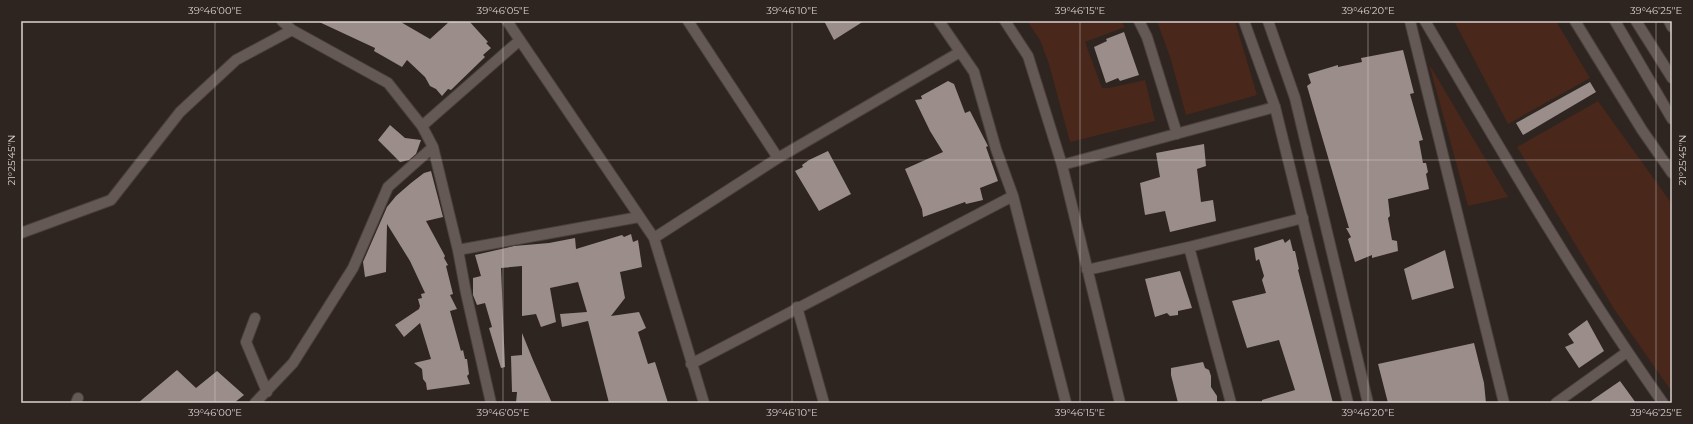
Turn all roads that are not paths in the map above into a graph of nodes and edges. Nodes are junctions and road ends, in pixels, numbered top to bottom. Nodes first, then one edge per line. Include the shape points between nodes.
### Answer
1 (282, 21) edge
2 (507, 21) edge
3 (688, 21) edge
4 (939, 21) edge
5 (1005, 21) edge
6 (1139, 21) edge
7 (1244, 21) edge
8 (1268, 21) edge
9 (1410, 21) edge
10 (1425, 21) edge
11 (1576, 21) edge
12 (1615, 21) edge
13 (1636, 21) edge
14 (1669, 21) edge
15 (1672, 27) edge
16 (292, 30) junction
17 (520, 40) junction
18 (960, 52) junction
19 (1672, 78) edge
20 (1275, 107) junction
21 (1672, 119) edge
22 (422, 126) junction
23 (1177, 134) junction
24 (433, 147) junction
25 (778, 158) junction
26 (1062, 165) junction
27 (1672, 173) edge
28 (1013, 196) junction
29 (639, 217) junction
30 (1303, 218) junction
31 (21, 233) edge
32 (654, 238) junction
33 (1189, 247) junction
34 (458, 250) junction
35 (1086, 270) junction
36 (797, 307) junction
37 (255, 318) dead end
38 (1627, 352) junction
39 (691, 364) junction
40 (267, 392) junction
41 (255, 403) edge
42 (491, 403) edge
43 (704, 403) edge
44 (824, 403) edge
45 (1066, 403) edge
46 (1120, 403) edge
47 (1231, 403) edge
48 (1348, 403) edge
49 (1368, 403) edge
50 (1504, 403) edge
51 (1556, 403) edge
52 (1663, 403) edge

1 - 16 street
2 - 17 street
3 - 25 street
4 - 18 street
5 - 26 street via 1028,56
6 - 23 street via 1147,37
7 - 20 street
8 - 49 street via 1295,98
9 - 50 street
10 - 38 street via 1522,188
11 - 27 street via 1642,130
12 - 21 street
13 - 19 street
14 - 15 street
16 - 22 street via 388,83
16 - 31 street via 236,60 180,112 110,200
17 - 22 street
17 - 29 street
18 - 25 street
18 - 28 street via 974,72 996,149
20 - 23 street
20 - 30 street
22 - 24 street
23 - 26 street
24 - 34 street
24 - 40 street via 388,187 352,268 293,363
25 - 32 street
26 - 35 street
28 - 36 street
28 - 45 street
29 - 32 street
29 - 34 street
30 - 33 street
30 - 48 street
32 - 39 street
33 - 35 street
33 - 47 street
34 - 42 street
35 - 46 street
36 - 39 street
36 - 44 street
37 - 40 street via 246,342
38 - 51 street
38 - 52 street
39 - 43 street
40 - 41 street

